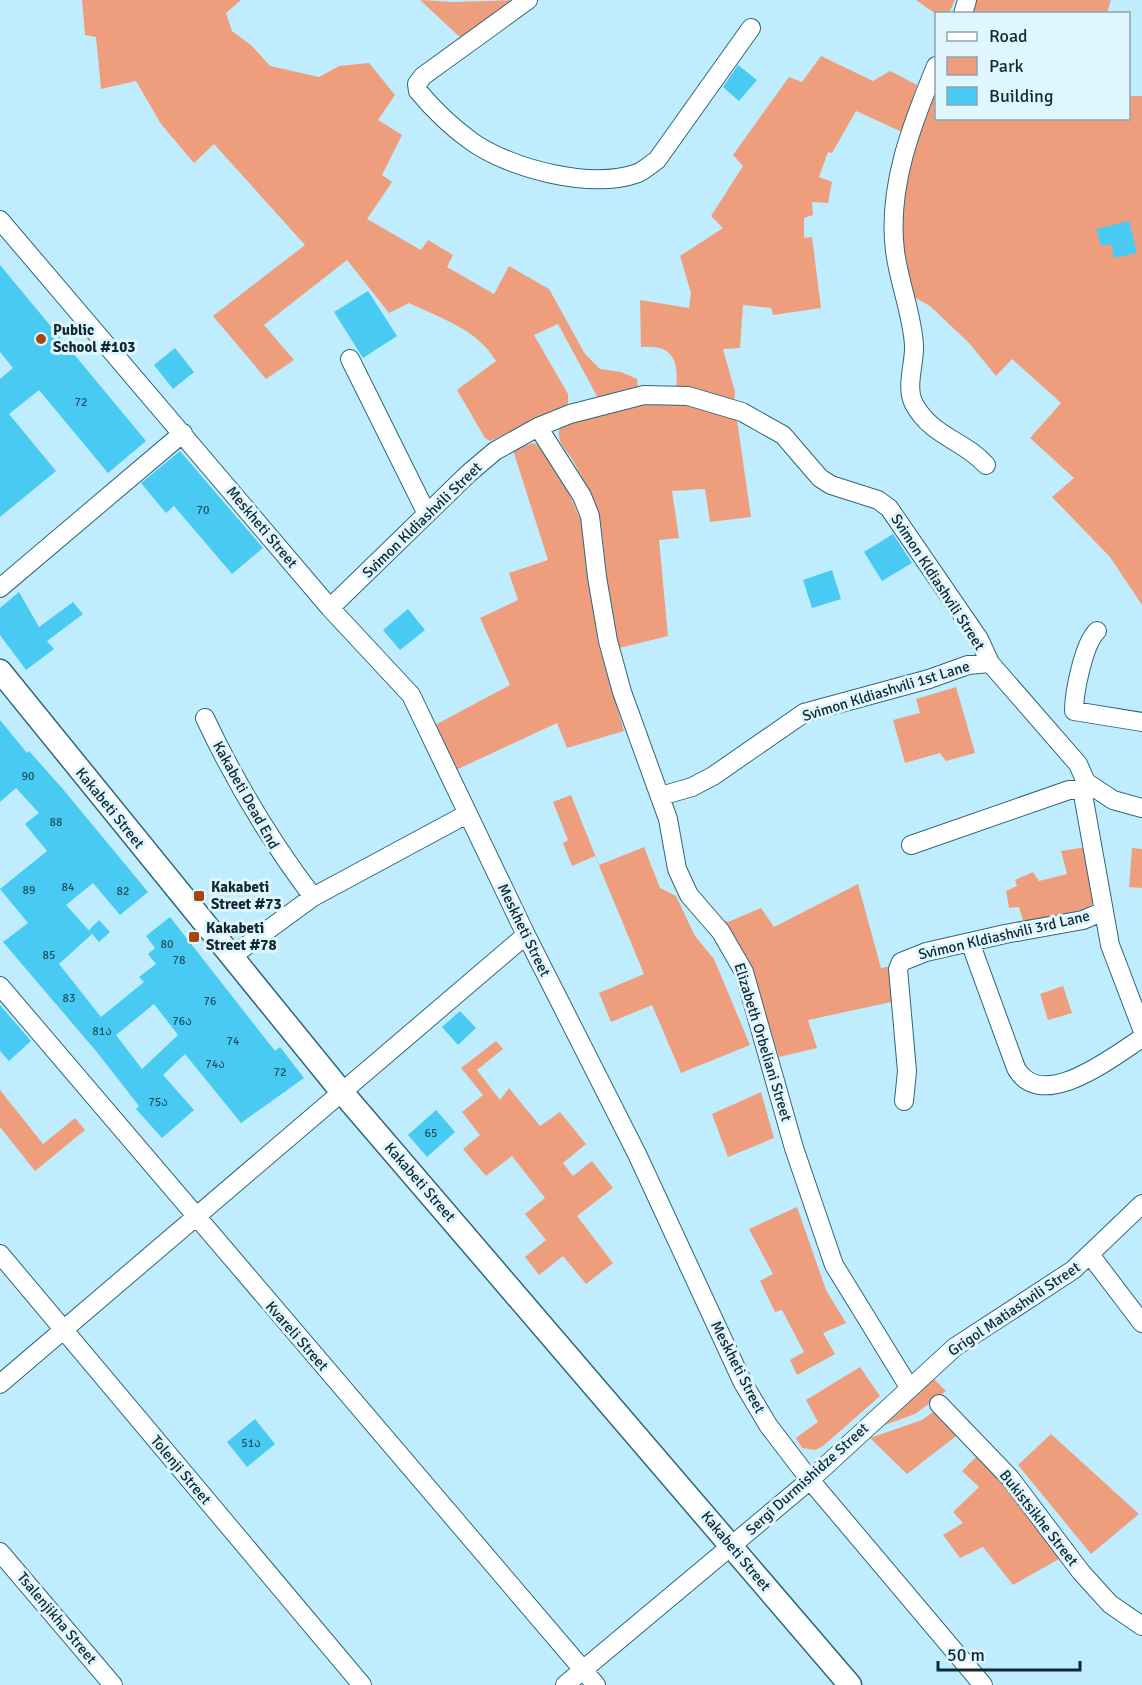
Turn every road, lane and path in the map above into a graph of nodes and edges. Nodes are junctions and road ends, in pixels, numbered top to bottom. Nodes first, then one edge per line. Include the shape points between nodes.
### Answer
1 (528, 0) edge
2 (751, 28) dead end
3 (935, 68) edge
4 (0, 220) edge
5 (350, 359) dead end
6 (538, 427) junction
7 (183, 433) junction
8 (986, 465) dead end
9 (427, 514) junction
10 (0, 588) edge
11 (330, 608) junction
12 (1097, 631) dead end
13 (990, 663) junction
14 (0, 671) edge
15 (205, 718) dead end
16 (1142, 722) edge
17 (1085, 786) junction
18 (661, 796) junction
19 (1142, 808) edge
20 (467, 813) junction
21 (911, 845) dead end
22 (314, 897) junction
23 (1104, 911) junction
24 (526, 935) junction
25 (970, 942) junction
26 (231, 957) junction
27 (0, 986) edge
28 (1142, 1029) edge
29 (1142, 1038) edge
30 (341, 1091) junction
31 (904, 1101) dead end
32 (1142, 1204) edge
33 (194, 1216) junction
34 (0, 1254) edge
35 (1091, 1256) junction
36 (1142, 1323) edge
37 (64, 1330) junction
38 (0, 1384) edge
39 (909, 1386) junction
40 (939, 1404) dead end
41 (810, 1480) junction
42 (732, 1545) junction
43 (0, 1552) edge
44 (1142, 1626) edge
45 (583, 1670) junction
46 (113, 1685) edge
47 (362, 1685) edge
48 (566, 1685) edge
49 (596, 1685) edge
50 (850, 1685) edge
51 (984, 1685) edge

1 - 2 street via 423,76 417,84 418,91 472,141 501,158 585,179 612,179 639,172 657,160
3 - 8 street via 915,117 898,176 896,201 894,249 911,316 914,346 911,391 914,403 936,432 969,449
4 - 7 street, Meskheti Street
5 - 9 street
6 - 9 street, Svimon Kldiashvili Street via 495,451
6 - 13 street, Svimon Kldiashvili Street via 570,414 663,393 742,412 783,435 820,478 889,508 979,639
6 - 18 street, Elizabeth Orbeliani Street via 582,496 590,516 608,641 622,692
7 - 10 street
7 - 11 street, Meskheti Street
9 - 11 street, Svimon Kldiashvili Street
11 - 20 street, Meskheti Street via 411,695
12 - 16 street via 1080,676 1074,711
13 - 17 street, Svimon Kldiashvili Street via 1078,764
13 - 18 street, Svimon Kldiashvili 1st Lane via 968,665 901,688 804,713 713,776
14 - 26 street, Kakabeti Street
15 - 22 street, Kakabeti Dead End via 252,810
17 - 19 street
17 - 21 street
17 - 23 street, Svimon Kldiashvili Street
18 - 39 street, Elizabeth Orbeliani Street via 681,878 734,951 744,972 794,1148 834,1265
20 - 22 street
20 - 24 street, Meskheti Street
22 - 26 street
23 - 25 street, Svimon Kldiashvili 3rd Lane via 1083,920
23 - 28 street, Svimon Kldiashvili Street via 1110,945
24 - 30 street
24 - 41 street, Meskheti Street via 637,1154 743,1383 768,1425
25 - 29 street via 1016,1068 1029,1082 1072,1082
25 - 31 street, Svimon Kldiashvili 3rd Lane via 908,957 898,969 907,1071
26 - 30 street, Kakabeti Street
27 - 33 street, Kvareli Street
30 - 33 street
30 - 42 street, Kakabeti Street
32 - 35 street, Grigol Matiashvili Street
33 - 37 street
33 - 45 street, Kvareli Street
34 - 37 street, Tolenji Street
35 - 36 street
35 - 39 street, Grigol Matiashvili Street via 955,1347
37 - 38 street
37 - 47 street, Tolenji Street
39 - 41 street, Sergi Durmishidze Street
40 - 44 street, Bukistsikhe Street via 1010,1478 1110,1604
41 - 42 street, Sergi Durmishidze Street
41 - 51 street, Meskheti Street
42 - 45 street, Sergi Durmishidze Street
42 - 50 street, Kakabeti Street
43 - 46 street, Tsalenjikha Street
45 - 48 street, Sergi Durmishidze Street
45 - 49 street, Kvareli Street

